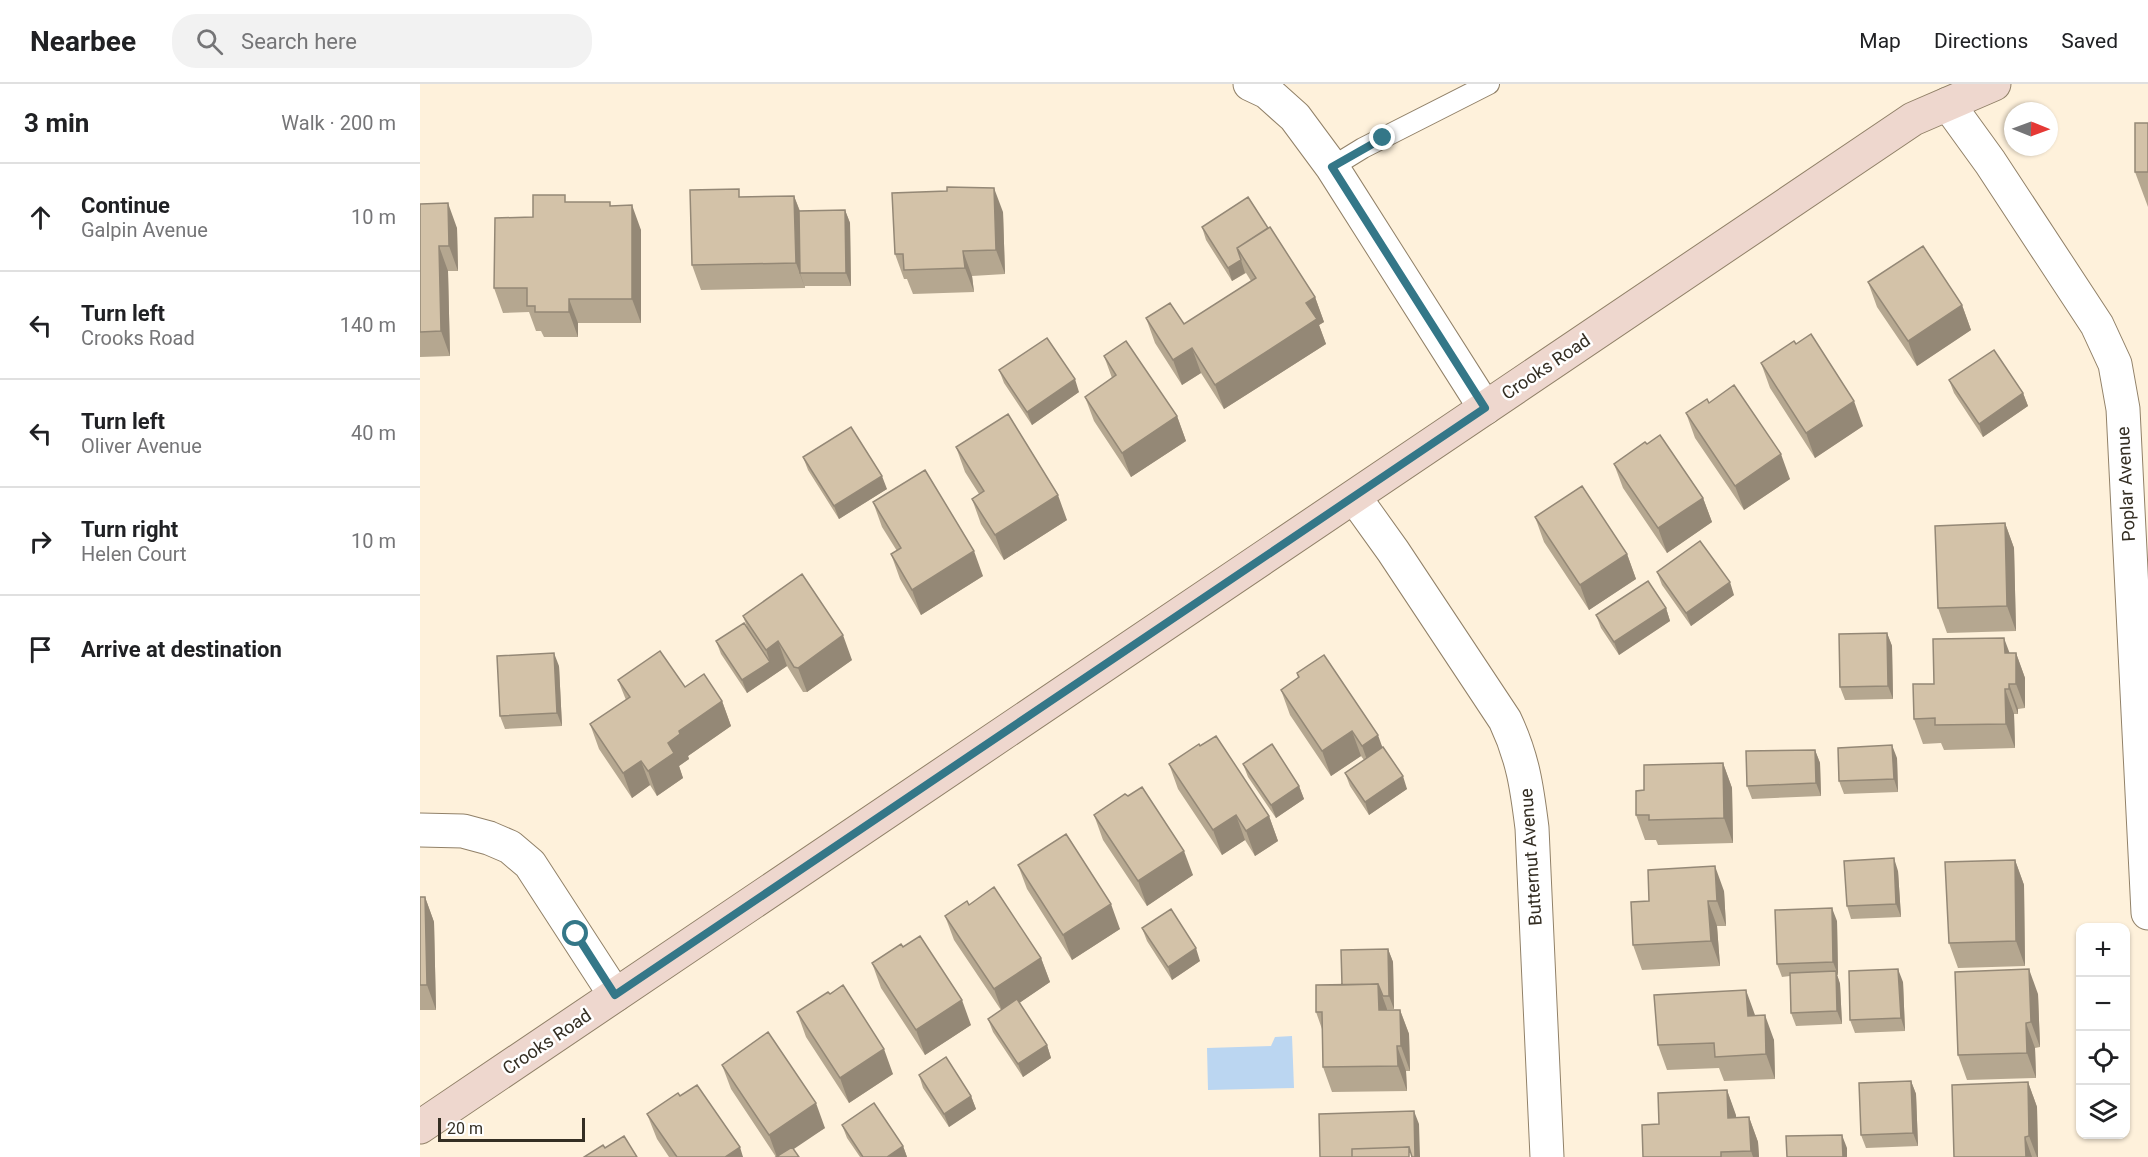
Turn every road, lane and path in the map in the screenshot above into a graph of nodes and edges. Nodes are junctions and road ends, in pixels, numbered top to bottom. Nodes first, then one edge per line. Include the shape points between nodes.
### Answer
1 (1250, 84) edge
2 (1489, 84) edge
3 (1994, 84) edge
4 (1948, 104) junction
5 (1332, 167) junction
6 (1485, 408) junction
7 (1355, 498) junction
8 (2144, 736) edge
9 (420, 830) edge
10 (2148, 913) edge
11 (615, 995) junction
12 (420, 1127) edge
13 (1547, 1157) edge

1 - 5 street via 1268,92 1295,117
2 - 5 lane
3 - 4 main road, Crooks Road
4 - 6 main road, Crooks Road via 1913,119
4 - 8 street, Poplar Avenue via 2097,325 2115,363 2123,409
5 - 6 street
6 - 7 main road, Crooks Road
7 - 11 main road, Crooks Road
7 - 13 street, Butternut Avenue via 1505,720 1516,744 1532,828
8 - 10 street, Poplar Avenue
9 - 11 street via 463,831 510,847 530,864
11 - 12 main road, Crooks Road

